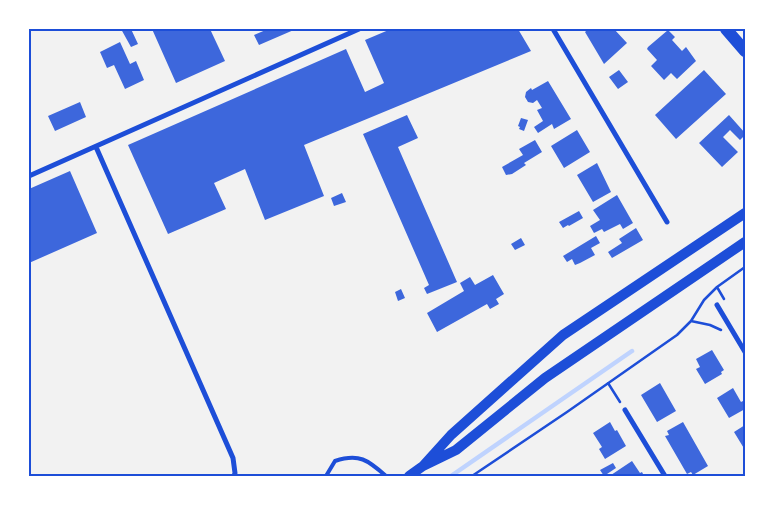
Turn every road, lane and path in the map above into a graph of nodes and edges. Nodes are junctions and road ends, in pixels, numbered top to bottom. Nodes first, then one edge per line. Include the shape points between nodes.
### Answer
1 (359, 29) edge
2 (552, 29) edge
3 (726, 29) edge
4 (745, 51) edge
5 (96, 147) junction
6 (29, 176) edge
7 (745, 213) edge
8 (667, 222) dead end
9 (745, 242) edge
10 (745, 268) edge
11 (718, 287) junction
12 (718, 307) joint
13 (691, 321) junction
14 (735, 335) junction
15 (745, 352) edge
16 (608, 383) junction
17 (625, 410) joint
18 (423, 466) junction
19 (234, 476) edge
20 (326, 476) edge
21 (386, 476) edge
22 (409, 476) edge
23 (472, 476) edge
24 (665, 476) edge

1 - 5 street
2 - 8 street
3 - 4 main road
5 - 6 street
5 - 19 street via 233,458
7 - 18 main road via 563,335 451,434
9 - 18 main road via 545,378 456,450
10 - 11 path
11 - 12 path via 725,300
11 - 13 path via 704,300
12 - 14 street
13 - 14 path
13 - 16 path via 678,335
14 - 15 street
16 - 17 path
16 - 23 path
17 - 24 street
18 - 22 main road
20 - 21 lane via 335,461 346,457 361,458

